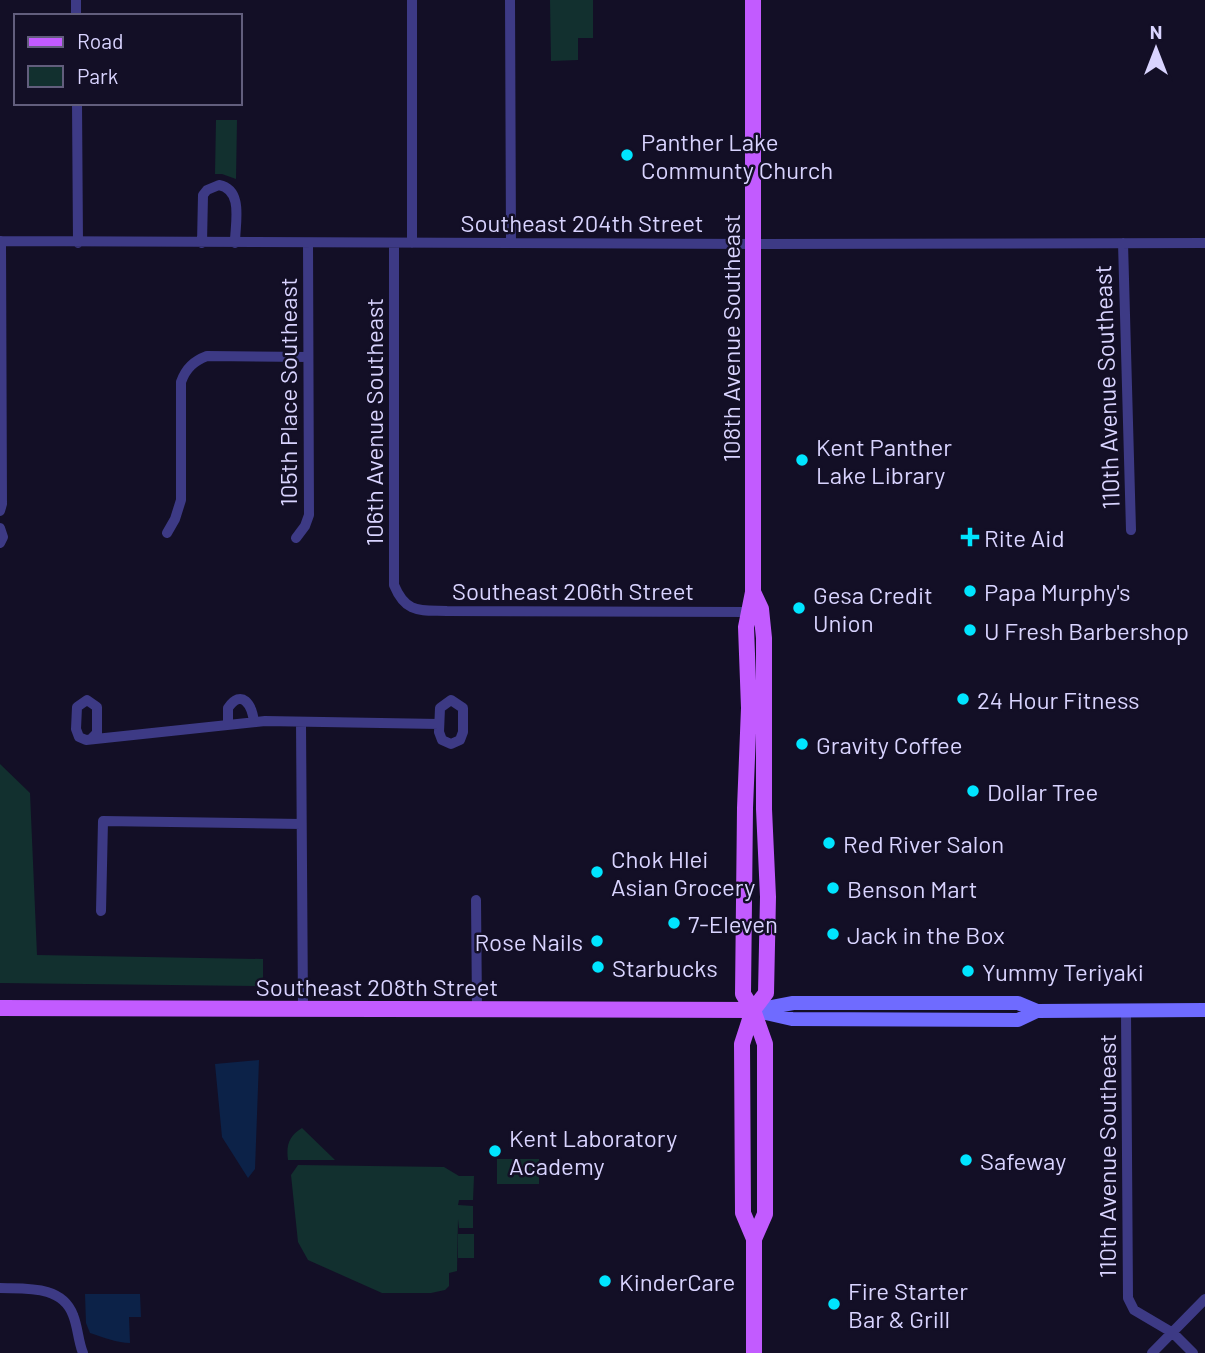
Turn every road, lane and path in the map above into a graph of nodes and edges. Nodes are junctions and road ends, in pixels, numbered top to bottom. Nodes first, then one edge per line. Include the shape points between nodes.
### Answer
1 (412, 0) edge
2 (510, 0) edge
3 (753, 0) edge
4 (77, 105) edge
5 (1, 241) edge
6 (511, 242) junction
7 (78, 243) junction
8 (202, 243) junction
9 (235, 243) junction
10 (308, 243) junction
11 (394, 243) junction
12 (412, 243) junction
13 (1123, 243) junction
14 (1205, 243) edge
15 (753, 244) junction
16 (1, 351) edge
17 (308, 357) junction
18 (1, 379) edge
19 (0, 511) edge
20 (0, 528) edge
21 (1131, 530) dead end
22 (167, 533) dead end
23 (296, 538) dead end
24 (0, 543) edge
25 (753, 592) junction
26 (400, 600) joint
27 (748, 612) junction
28 (254, 722) junction
29 (301, 722) junction
30 (228, 724) junction
31 (439, 724) dead end
32 (91, 739) dead end
33 (301, 824) junction
34 (476, 900) dead end
35 (101, 911) dead end
36 (0, 1008) edge
37 (477, 1008) junction
38 (303, 1009) junction
39 (753, 1010) junction
40 (1205, 1010) edge
41 (1126, 1011) junction
42 (754, 1239) junction
43 (0, 1288) edge
44 (1205, 1299) edge
45 (1173, 1333) junction
46 (83, 1353) edge
47 (754, 1353) edge
48 (1152, 1353) edge
49 (1193, 1353) edge

1 - 12 street
2 - 6 street
3 - 15 main road, 108th Avenue Southeast
4 - 7 street
5 - 7 street, Southeast 204th Street
5 - 16 street
6 - 12 street, Southeast 204th Street
6 - 15 street, Southeast 204th Street
7 - 8 street, Southeast 204th Street
8 - 9 street, Southeast 204th Street
8 - 9 street via 203,195 219,185 234,195
9 - 10 street, Southeast 204th Street
10 - 11 street, Southeast 204th Street
10 - 17 street, 105th Place Southeast
11 - 12 street, Southeast 204th Street
11 - 26 street, 106th Avenue Southeast via 394,585
13 - 14 street, Southeast 204th Street
13 - 15 street, Southeast 204th Street
13 - 21 street, 110th Avenue Southeast
15 - 25 main road, 108th Avenue Southeast
16 - 18 street
17 - 22 street via 207,356 184,373 181,499
17 - 23 street, 105th Place Southeast via 309,514
18 - 19 street
20 - 24 street
25 - 27 main road, 108th Avenue Southeast
25 - 39 main road, 108th Avenue Southeast via 761,609 764,638 768,897 766,993
26 - 27 street, Southeast 206th Street via 411,609 447,611
27 - 39 main road, 108th Avenue Southeast via 743,994
28 - 29 street
28 - 30 street
28 - 30 street via 251,707 239,700 228,708
29 - 31 street
29 - 33 street
30 - 32 street
33 - 35 street via 103,821
33 - 38 street
34 - 37 street
36 - 38 main road, Southeast 208th Street
37 - 38 main road, Southeast 208th Street
37 - 39 main road, Southeast 208th Street
39 - 41 main road, Southeast 208th Street via 793,1003 1018,1003 1037,1011
39 - 42 main road, 108th Avenue Southeast via 742,1056 743,1213
39 - 42 main road, 108th Avenue Southeast via 765,1044 766,1149 765,1214
40 - 41 main road, Southeast 208th Street
41 - 45 street, 110th Avenue Southeast via 1128,1295 1134,1310
42 - 47 main road, 108th Avenue Southeast
43 - 46 street via 48,1291 57,1296 73,1314
44 - 45 street
45 - 48 street
45 - 49 street, 110th Avenue Southeast

